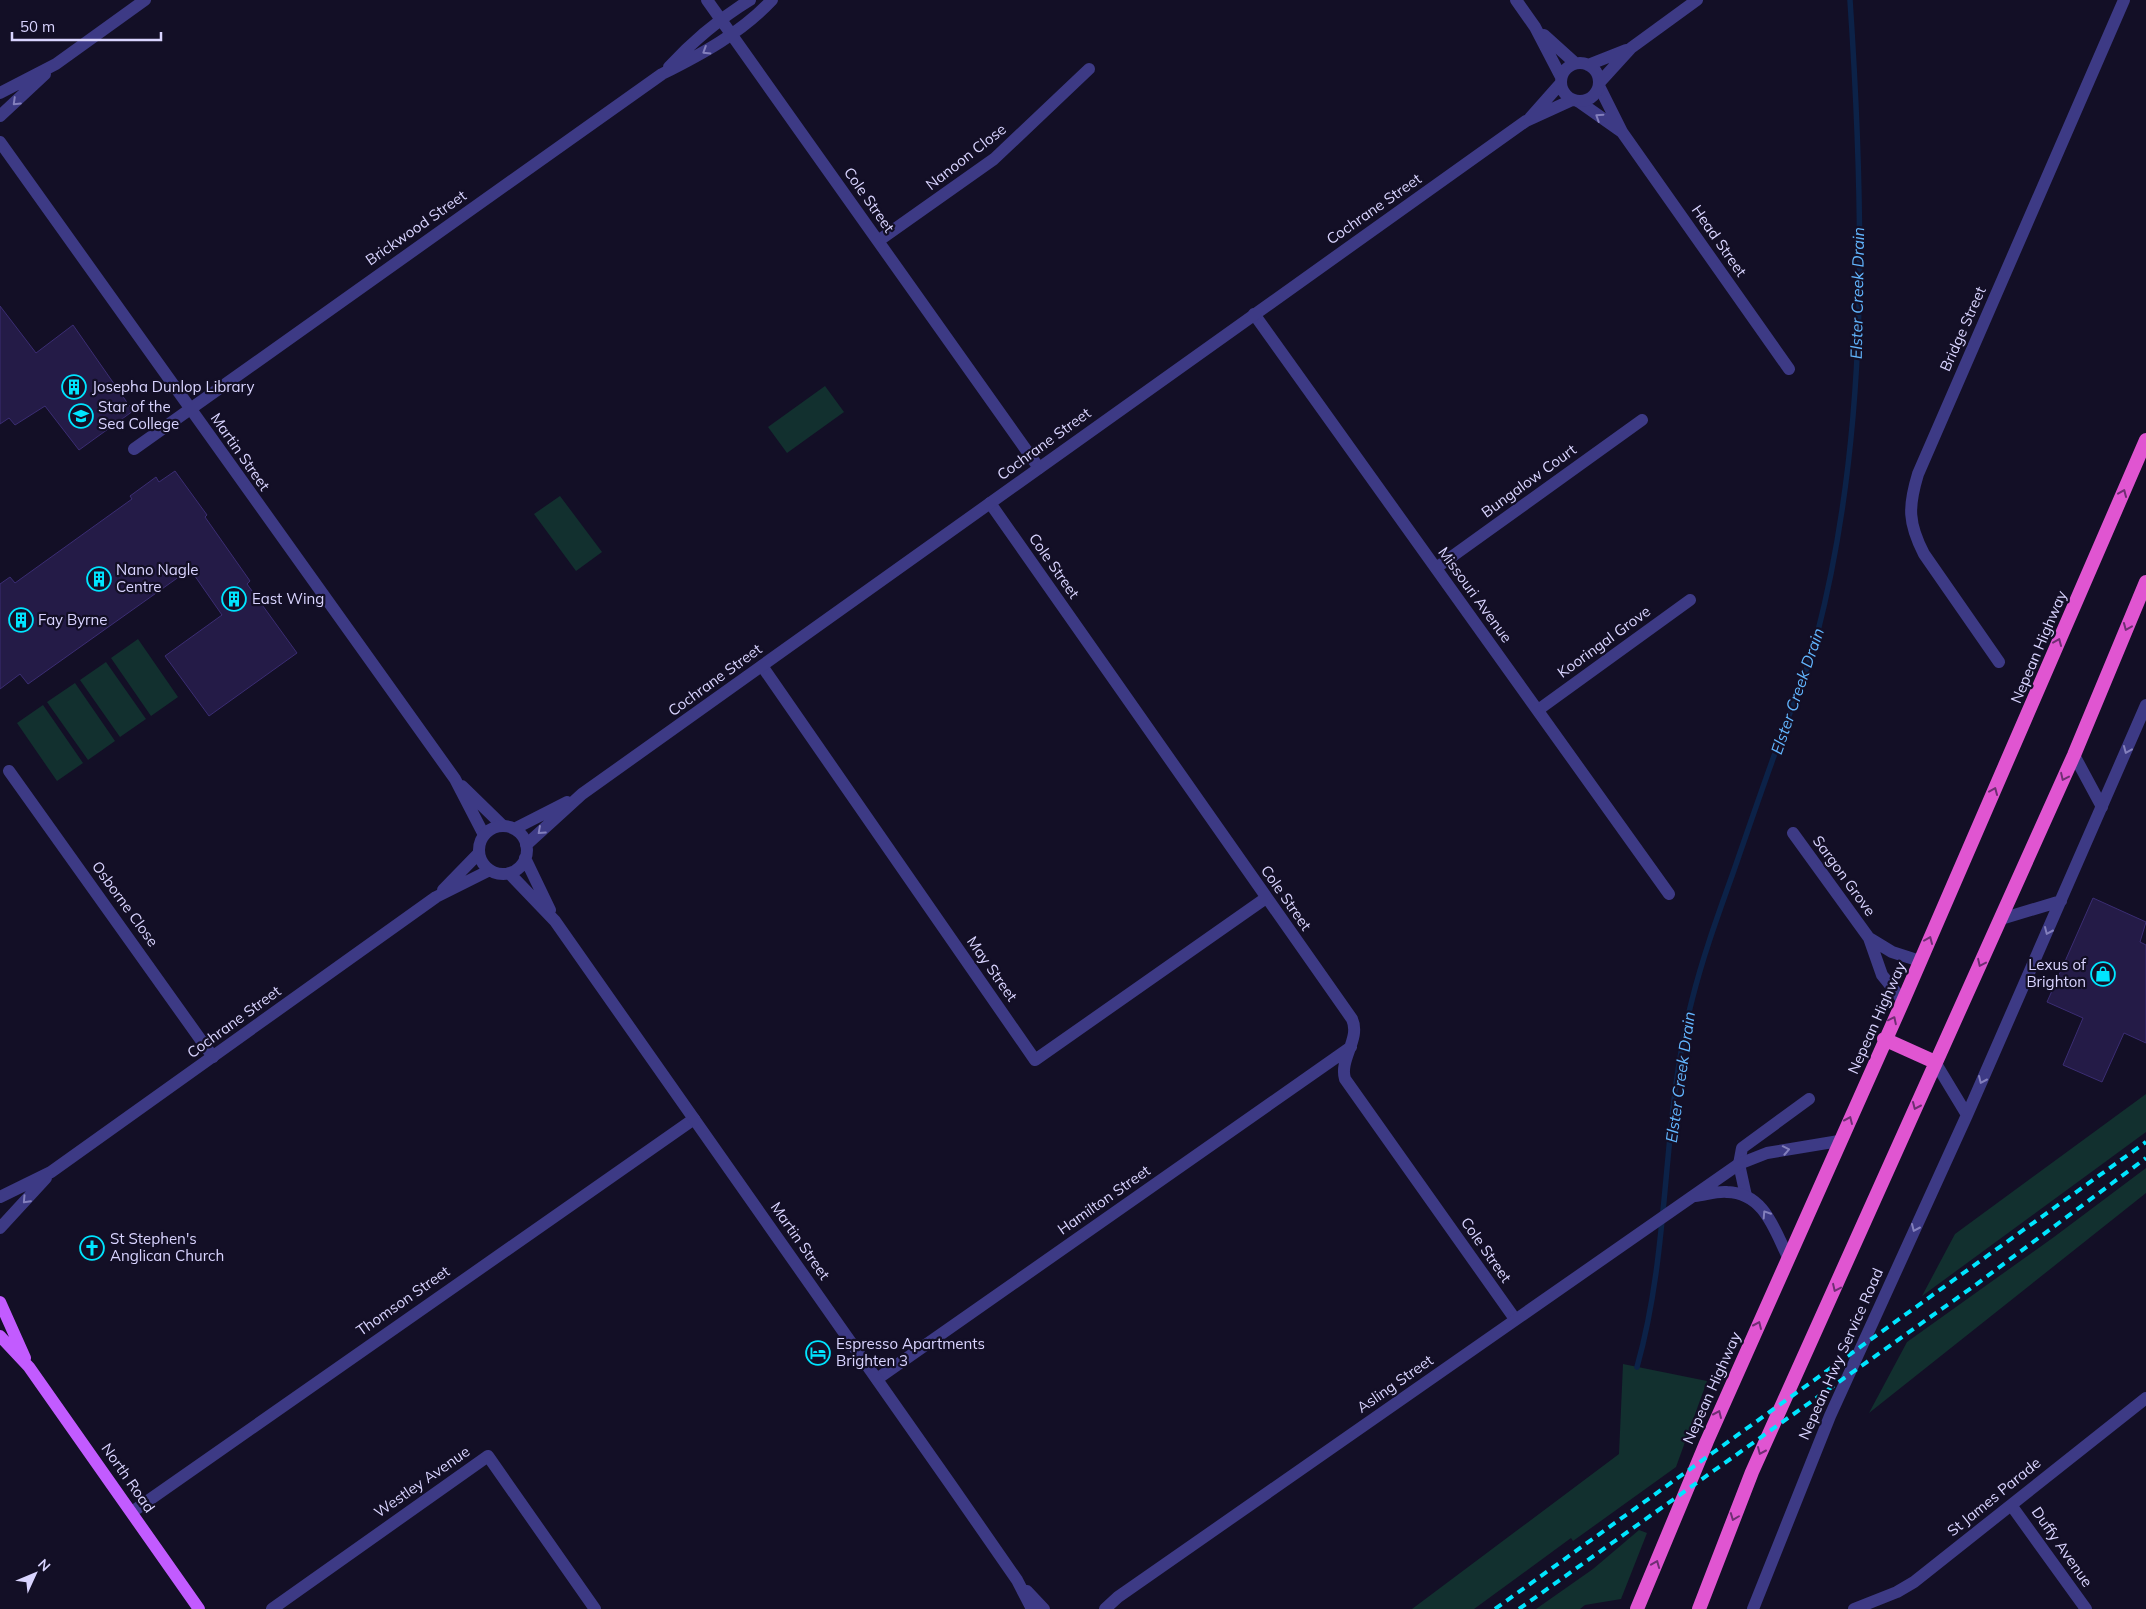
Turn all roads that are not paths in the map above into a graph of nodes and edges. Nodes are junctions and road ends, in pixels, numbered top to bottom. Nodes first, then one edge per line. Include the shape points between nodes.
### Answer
1 (145, 0) edge
2 (708, 0) edge
3 (750, 0) edge
4 (772, 0) edge
5 (1516, 0) edge
6 (1697, 0) edge
7 (2124, 0) edge
8 (720, 18) junction
9 (1535, 27) junction
10 (732, 34) junction
11 (1631, 48) junction
12 (1575, 63) junction
13 (56, 64) junction
14 (1588, 65) junction
15 (1088, 69) dead end
16 (662, 74) junction
17 (1561, 80) junction
18 (1599, 84) junction
19 (0, 93) edge
20 (1575, 101) junction
21 (0, 116) edge
22 (1526, 121) junction
23 (1622, 132) junction
24 (0, 142) edge
25 (878, 241) junction
26 (1254, 314) junction
27 (1790, 369) dead end
28 (190, 409) junction
29 (1642, 420) dead end
30 (2146, 440) edge
31 (134, 449) dead end
32 (1039, 468) junction
33 (990, 503) junction
34 (1436, 568) junction
35 (2146, 582) edge
36 (1690, 600) dead end
37 (1998, 662) dead end
38 (762, 666) junction
39 (2146, 705) edge
40 (1538, 710) junction
41 (2074, 755) junction
42 (9, 771) dead end
43 (455, 779) junction
44 (582, 794) junction
45 (2102, 807) junction
46 (508, 827) junction
47 (1793, 833) dead end
48 (484, 835) junction
49 (526, 845) junction
50 (479, 854) junction
51 (525, 858) junction
52 (490, 870) junction
53 (509, 873) junction
54 (1669, 894) dead end
55 (436, 897) junction
56 (1266, 898) junction
57 (2061, 901) junction
58 (2001, 919) junction
59 (555, 921) junction
60 (1869, 938) junction
61 (1920, 961) junction
62 (1902, 1001) junction
63 (1884, 1039) junction
64 (1351, 1047) junction
65 (213, 1057) junction
66 (1935, 1062) junction
67 (1809, 1099) dead end
68 (1966, 1115) junction
69 (694, 1119) junction
70 (1839, 1141) junction
71 (1739, 1164) junction
72 (51, 1172) junction
73 (0, 1196) edge
74 (1746, 1196) junction
75 (1691, 1197) junction
76 (0, 1228) edge
77 (1788, 1257) junction
78 (0, 1302) edge
79 (1515, 1319) junction
80 (0, 1336) edge
81 (29, 1367) junction
82 (877, 1379) junction
83 (2146, 1398) edge
84 (2011, 1505) junction
85 (132, 1512) junction
86 (1017, 1580) junction
87 (1118, 1598) junction
88 (199, 1609) edge
89 (272, 1609) edge
90 (595, 1609) edge
91 (1032, 1609) edge
92 (1044, 1609) edge
93 (1094, 1609) edge
94 (1105, 1609) edge
95 (1637, 1609) edge
96 (1699, 1609) edge
97 (1753, 1609) edge
98 (1854, 1609) edge
99 (2086, 1609) edge

1 - 13 street
2 - 8 street, Cole Street
3 - 8 street, Brickwood Street
4 - 10 street, Brickwood Street
5 - 9 street
6 - 11 street
7 - 37 street, Bridge Street via 1918,474 1912,495 1912,525 1924,554
8 - 10 street, Cole Street
8 - 16 street, Brickwood Street
9 - 12 street
9 - 17 street
10 -> 16 street, Brickwood Street via 704,53
10 - 25 street, Cole Street
11 - 14 street
11 - 18 street
12 - 14 street
12 - 17 street via 1569,66
13 - 19 street
13 -> 21 street
14 - 18 street via 1596,72
15 - 25 street, Nanoon Close via 994,159
16 - 28 street, Brickwood Street
17 - 20 street via 1564,93
17 - 22 street, Cochrane Street
18 - 20 street via 1594,96
18 - 23 street, Head Street
20 - 22 street, Cochrane Street
23 -> 20 street, Head Street
22 - 26 street, Cochrane Street
23 - 27 street, Head Street
24 - 28 street, Martin Street
25 - 32 street, Cole Street
26 - 32 street, Cochrane Street
26 - 34 street, Missouri Avenue
28 - 31 street, Brickwood Street
28 - 43 street, Martin Street
29 - 34 street, Bungalow Court
61 -> 30 highway, Nepean Highway
32 - 33 street, Cochrane Street
33 - 38 street, Cochrane Street
33 - 56 street, Cole Street
34 - 40 street, Missouri Avenue
35 -> 41 highway
36 - 40 street, Kooringal Grove
38 - 44 street, Cochrane Street
38 - 56 street, May Street via 1036,1060
39 -> 45 street, Nepean Hwy Service Road
40 - 54 street, Missouri Avenue
41 - 45 street
41 -> 58 highway
42 - 65 street, Osborne Close
43 - 46 street, Martin Street
43 - 48 street, Martin Street
44 - 46 street, Cochrane Street
44 -> 49 street, Cochrane Street
45 - 57 street, Nepean Hwy Service Road
46 - 48 street via 496,827
46 - 49 street via 523,838
47 - 60 street, Sargon Grove
48 - 50 street
49 - 51 street
50 - 52 street
50 - 55 street, Cochrane Street
51 - 53 street
51 - 59 street, Martin Street
52 - 53 street
52 - 55 street, Cochrane Street
53 - 59 street, Martin Street
55 - 65 street, Cochrane Street
56 - 64 street, Cole Street via 1352,1019
57 - 58 street
57 -> 68 street, Nepean Hwy Service Road
58 -> 66 highway
59 - 69 street, Martin Street
60 - 61 street, Sargon Grove via 1892,952
60 - 62 street, Sargon Grove via 1882,975
61 - 62 highway, Nepean Highway
63 -> 62 highway, Nepean Highway
63 - 66 highway
70 -> 63 highway, Nepean Highway
64 - 79 street, Cole Street via 1344,1066 1346,1079
64 - 82 street, Hamilton Street
65 - 72 street, Cochrane Street
66 - 68 street
66 -> 96 highway via 1752,1472
67 - 71 street via 1744,1145
68 -> 97 street, Nepean Hwy Service Road via 1830,1416
69 - 82 street, Martin Street
69 - 85 street, Thomson Street
71 -> 70 street, Asling Street via 1768,1153
70 - 77 highway, Nepean Highway
71 - 74 street
71 - 75 street, Asling Street
72 - 73 street, Cochrane Street
72 -> 76 street, Cochrane Street
74 - 75 street, Asling Street via 1727,1192
77 -> 74 street, Asling Street via 1767,1212
75 - 79 street, Asling Street
95 -> 77 highway, Nepean Highway
78 - 81 main road, North Road
79 - 87 street, Asling Street
80 - 81 main road, North Road
81 - 85 main road, North Road
82 - 86 street, Martin Street
83 - 84 street, St James Parade
84 - 98 street, St James Parade via 1914,1582
84 - 99 street, Duffy Avenue
85 - 88 main road, North Road
86 - 91 street, Martin Street
86 - 92 street, Martin Street
87 - 93 street, Asling Street
87 - 94 street, Asling Street
89 - 90 street, Westley Avenue via 488,1456

